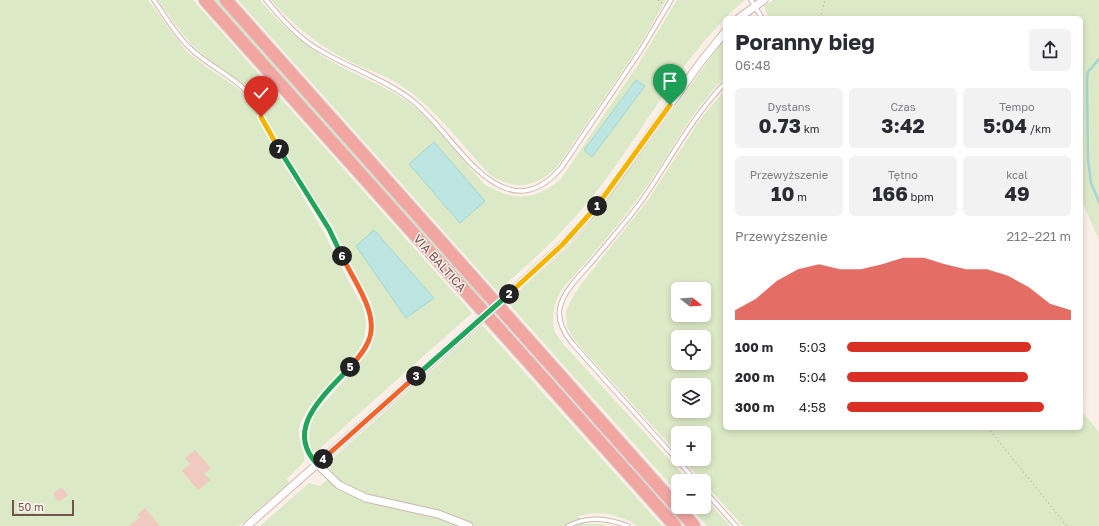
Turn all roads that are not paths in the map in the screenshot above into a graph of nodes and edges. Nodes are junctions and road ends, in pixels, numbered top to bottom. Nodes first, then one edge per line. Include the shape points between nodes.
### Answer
1 (154, 0) edge
2 (205, 0) edge
3 (226, 0) edge
4 (266, 0) edge
5 (671, 0) edge
6 (764, 0) edge
7 (753, 3) edge
8 (741, 16) edge
9 (761, 16) edge
10 (723, 35) edge
11 (723, 85) edge
12 (317, 464) junction
13 (690, 474) edge
14 (711, 498) edge
15 (247, 526) edge
16 (468, 526) edge
17 (568, 526) edge
18 (628, 526) edge
19 (675, 526) edge
20 (694, 526) edge
21 (736, 526) edge

1 - 12 lane via 189,48 243,89 255,102 271,136 329,229 370,311 369,341 361,354 312,411 306,422 304,443
2 - 19 highway, VIA BALTICA
3 - 20 highway, VIA BALTICA
4 - 5 lane via 295,32 320,51 374,77 409,98 487,180 511,190 525,191 538,188 552,180 641,50
6 - 7 street
7 - 8 street
7 - 9 lane
10 - 12 street, bridge via 610,189 562,245
11 - 13 lane via 695,119 615,235 565,293 560,308 560,321 572,343
12 - 15 street
12 - 16 street via 339,485 366,498 438,514
14 - 21 lane
17 - 18 lane via 594,518

